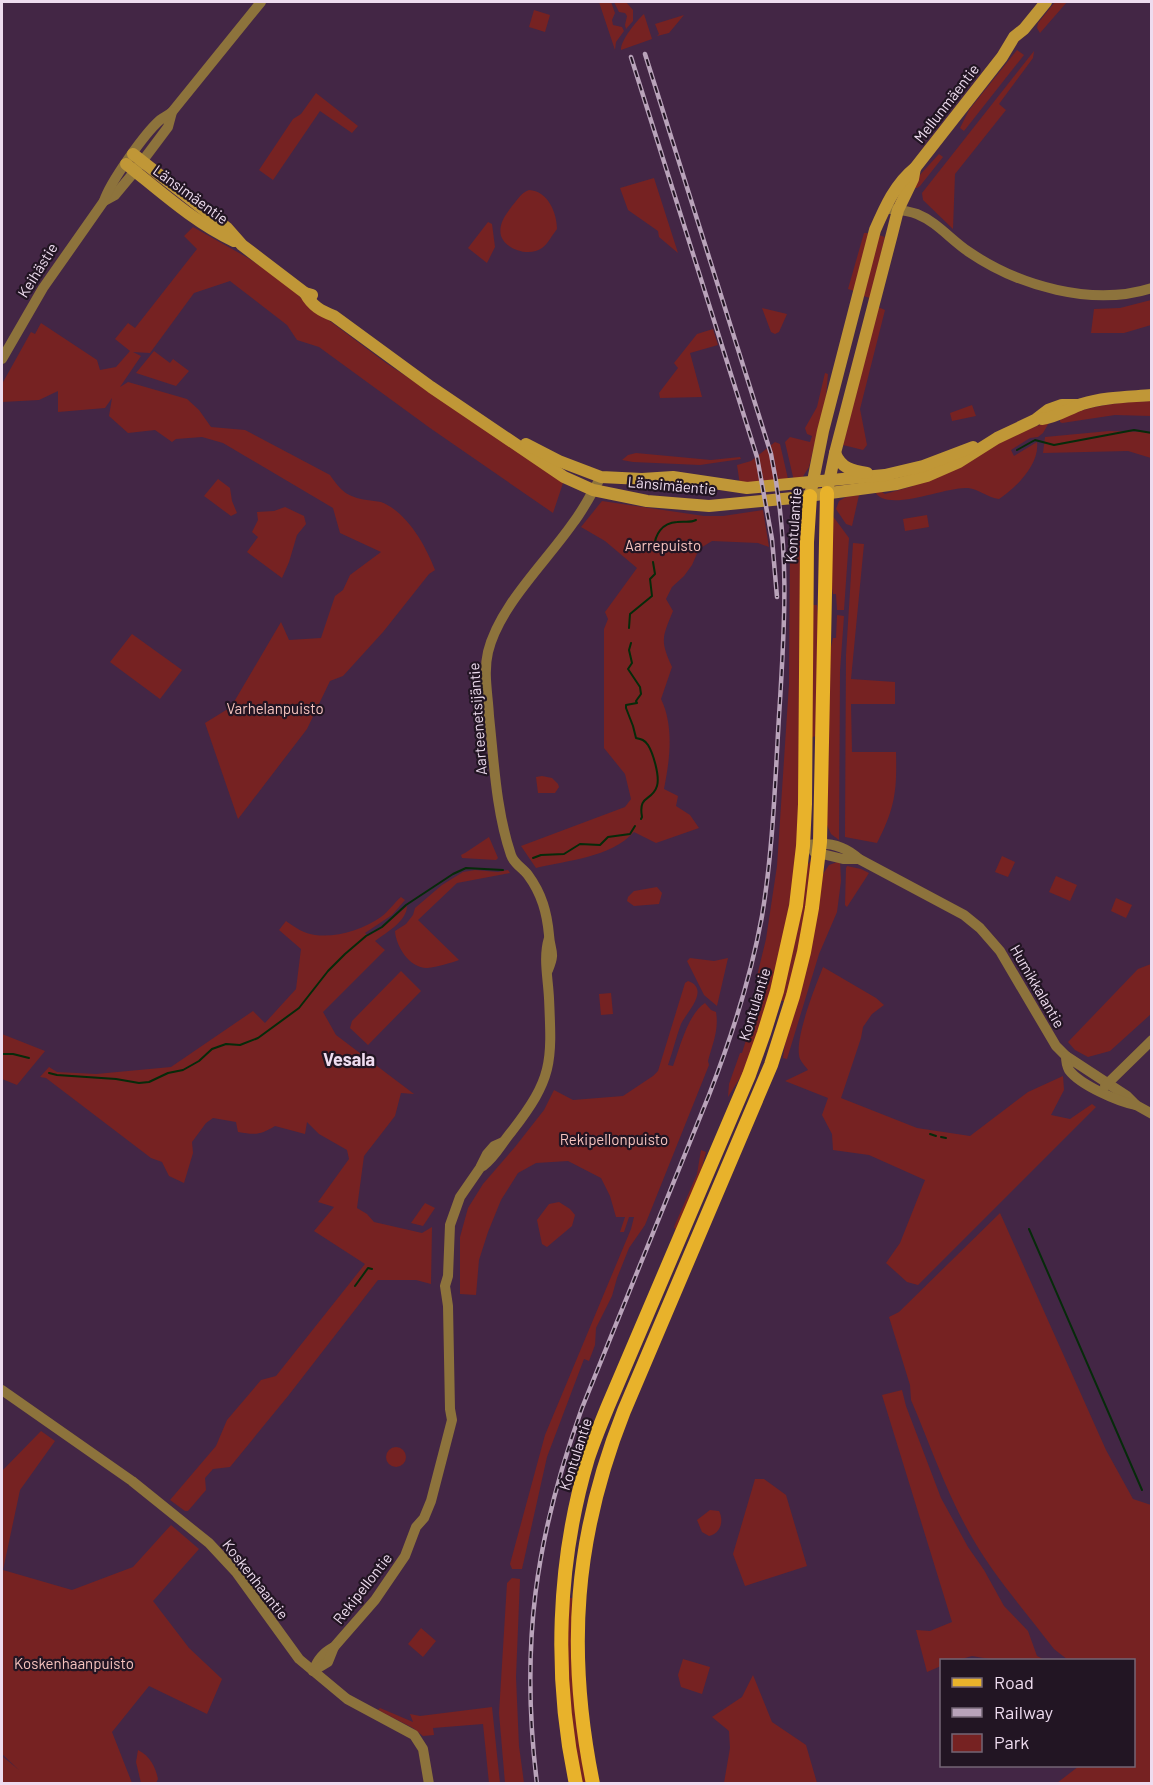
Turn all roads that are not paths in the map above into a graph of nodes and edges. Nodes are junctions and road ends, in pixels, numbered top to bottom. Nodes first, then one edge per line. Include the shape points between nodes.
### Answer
1 (1046, 2) edge
2 (260, 3) edge
3 (134, 163) junction
4 (915, 168) junction
5 (884, 208) junction
6 (898, 210) junction
7 (1152, 288) edge
8 (2, 359) edge
9 (1152, 395) edge
10 (495, 429) junction
11 (997, 438) junction
12 (835, 453) junction
13 (885, 475) junction
14 (601, 477) junction
15 (828, 487) junction
16 (811, 489) junction
17 (593, 490) junction
18 (803, 846) junction
19 (819, 848) junction
20 (549, 925) joint
21 (1152, 1040) edge
22 (1104, 1087) junction
23 (1152, 1114) edge
24 (2, 1390) edge
25 (313, 1671) junction
26 (429, 1784) edge
27 (576, 1784) edge
28 (594, 1784) edge

1 - 4 main road, Mellunmäentie via 1014,37
2 - 3 street, Keihästie via 172,112 168,127
3 - 8 street, Keihästie via 108,189
3 - 10 main road, Länsimäentie via 227,228 305,293 327,305 334,316
4 - 5 main road, Mellunmäentie via 900,182
4 - 6 main road, Mellunmäentie
5 - 6 street
5 - 16 main road, Kontulantie via 873,236
6 - 7 street via 924,218 969,252 1027,281 1106,296
6 - 12 main road, Kontulantie
9 - 11 main road, Länsimäentie via 1079,405
10 - 14 main road, Länsimäentie
10 - 17 main road, Länsimäentie via 543,464
11 - 13 main road, Länsimäentie via 923,466
11 - 15 main road, Länsimäentie via 927,476 897,484
12 - 13 main road via 853,471
12 - 15 main road, Kontulantie
13 - 15 main road, Länsimäentie
14 - 16 main road, Länsimäentie via 673,477 747,488
14 - 17 street, Aarteenetsijäntie
15 - 16 main road, Länsimäentie
15 - 19 main road, Kontulantie
16 - 17 main road, Länsimäentie via 709,506 647,501
16 - 18 main road, Kontulantie
17 - 20 street, Aarteenetsijäntie via 573,524 503,617 493,634 485,672 502,825 510,847 540,895
18 - 19 street, Humikkalantie
18 - 27 main road, Kontulantie via 787,950 764,1033 602,1422 578,1496 565,1569 562,1640 565,1709
19 - 22 street, Humikkalantie via 850,850 859,859 964,915 980,928 1000,951 1056,1046
19 - 28 main road, Kontulantie via 804,952 778,1044 624,1411 593,1506 581,1571 577,1645 582,1722
20 - 25 street, Rekipellontie via 545,954 552,1044 548,1071 534,1102 503,1142 490,1151 453,1212 445,1286 450,1408 437,1483 410,1547 384,1588 334,1647 328,1662
21 - 22 street
22 - 23 street, Humikkalantie via 1128,1096
24 - 25 street, Koskenhaantie via 125,1475 193,1528 236,1572 291,1650
25 - 26 street, Koskenhaantie via 346,1699 414,1735 423,1749

